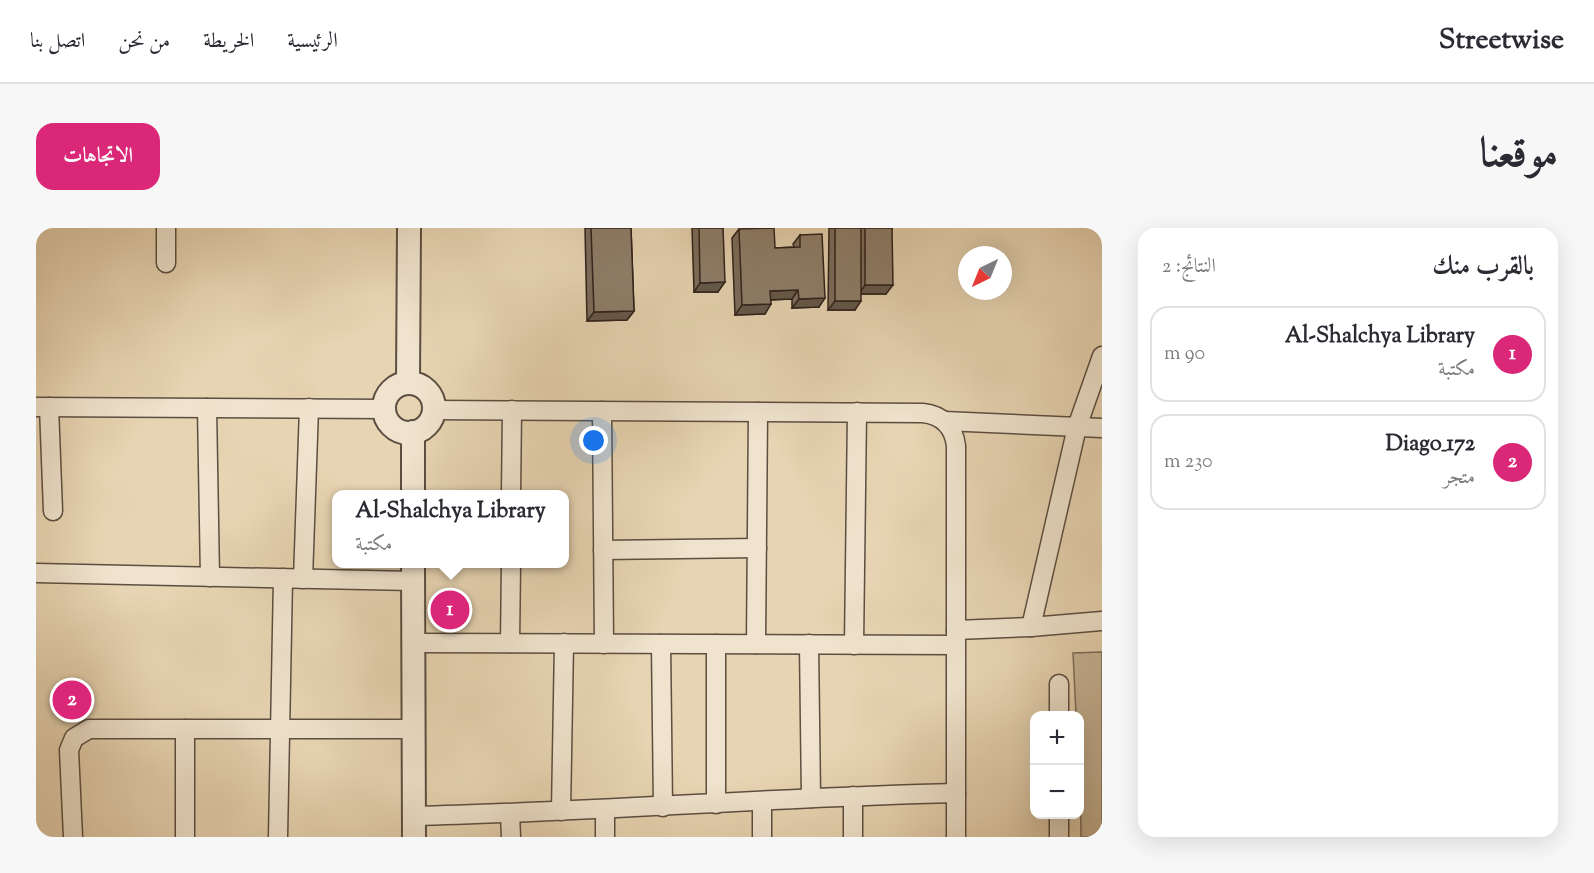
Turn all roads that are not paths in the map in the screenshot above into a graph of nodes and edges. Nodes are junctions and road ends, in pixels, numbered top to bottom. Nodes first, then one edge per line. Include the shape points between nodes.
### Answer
1 (166, 228) edge
2 (409, 228) edge
3 (166, 263) dead end
4 (1102, 356) edge
5 (408, 383) junction
6 (42, 407) edge
7 (207, 408) junction
8 (309, 408) junction
9 (384, 409) junction
10 (433, 410) junction
11 (512, 410) junction
12 (602, 411) junction
13 (758, 412) junction
14 (857, 412) junction
15 (944, 421) junction
16 (1077, 427) junction
17 (1102, 428) edge
18 (413, 432) junction
19 (413, 490) edge
20 (511, 490) edge
21 (53, 511) dead end
22 (757, 548) junction
23 (603, 550) junction
24 (511, 568) edge
25 (413, 572) edge
26 (36, 573) edge
27 (210, 576) junction
28 (283, 578) junction
29 (303, 579) junction
30 (1102, 621) edge
31 (1031, 627) junction
32 (955, 638) junction
33 (414, 643) junction
34 (510, 643) junction
35 (564, 643) junction
36 (604, 644) junction
37 (661, 644) junction
38 (716, 644) junction
39 (756, 644) junction
40 (809, 644) junction
41 (854, 645) junction
42 (1059, 684) dead end
43 (1059, 711) edge
44 (185, 729) junction
45 (282, 729) junction
46 (414, 729) junction
47 (956, 793) junction
48 (853, 796) junction
49 (811, 798) junction
50 (762, 801) junction
51 (716, 804) junction
52 (663, 807) junction
53 (605, 809) junction
54 (561, 811) junction
55 (510, 814) junction
56 (1059, 819) edge
57 (414, 826) edge
58 (73, 837) edge
59 (185, 837) edge
60 (279, 837) edge
61 (511, 837) edge
62 (605, 837) edge
63 (762, 837) edge
64 (853, 837) edge
65 (956, 837) edge
66 (1059, 837) edge

1 - 3 street
2 - 5 street
4 - 16 street
5 - 9 street via 391,391
5 - 10 street via 417,384 428,393
6 - 7 street
6 - 21 street
7 - 8 street
7 - 27 street
8 - 9 street
8 - 29 street
9 - 18 street via 393,427
10 - 11 street
10 - 18 street via 425,426
11 - 12 street
11 - 20 street
12 - 13 street
12 - 23 street
13 - 14 street
13 - 22 street
14 - 15 street via 923,413
14 - 41 street
15 - 16 street
15 - 32 street via 953,431 956,446
16 - 17 street
16 - 31 street
18 - 19 street
22 - 23 street
22 - 39 street
23 - 36 street
24 - 34 street
25 - 29 street
25 - 33 street
26 - 27 street
27 - 28 street
28 - 29 street
28 - 45 street
30 - 31 street
31 - 32 street
32 - 41 street
32 - 47 street
33 - 34 street
33 - 46 street
34 - 35 street
35 - 36 street
35 - 54 street
36 - 37 street
37 - 38 street
37 - 52 street
38 - 39 street
38 - 51 street
39 - 40 street
40 - 41 street
40 - 49 street
42 - 43 street
44 - 45 street
44 - 58 street via 89,729 75,738 69,750
44 - 59 street
45 - 46 street
45 - 60 street
46 - 57 street
47 - 48 street
47 - 65 street
48 - 49 street
48 - 64 street
49 - 50 street
50 - 51 street
50 - 63 street
51 - 52 street
52 - 53 street
53 - 54 street
53 - 62 street
54 - 55 street
55 - 57 street
55 - 61 street
56 - 66 street

